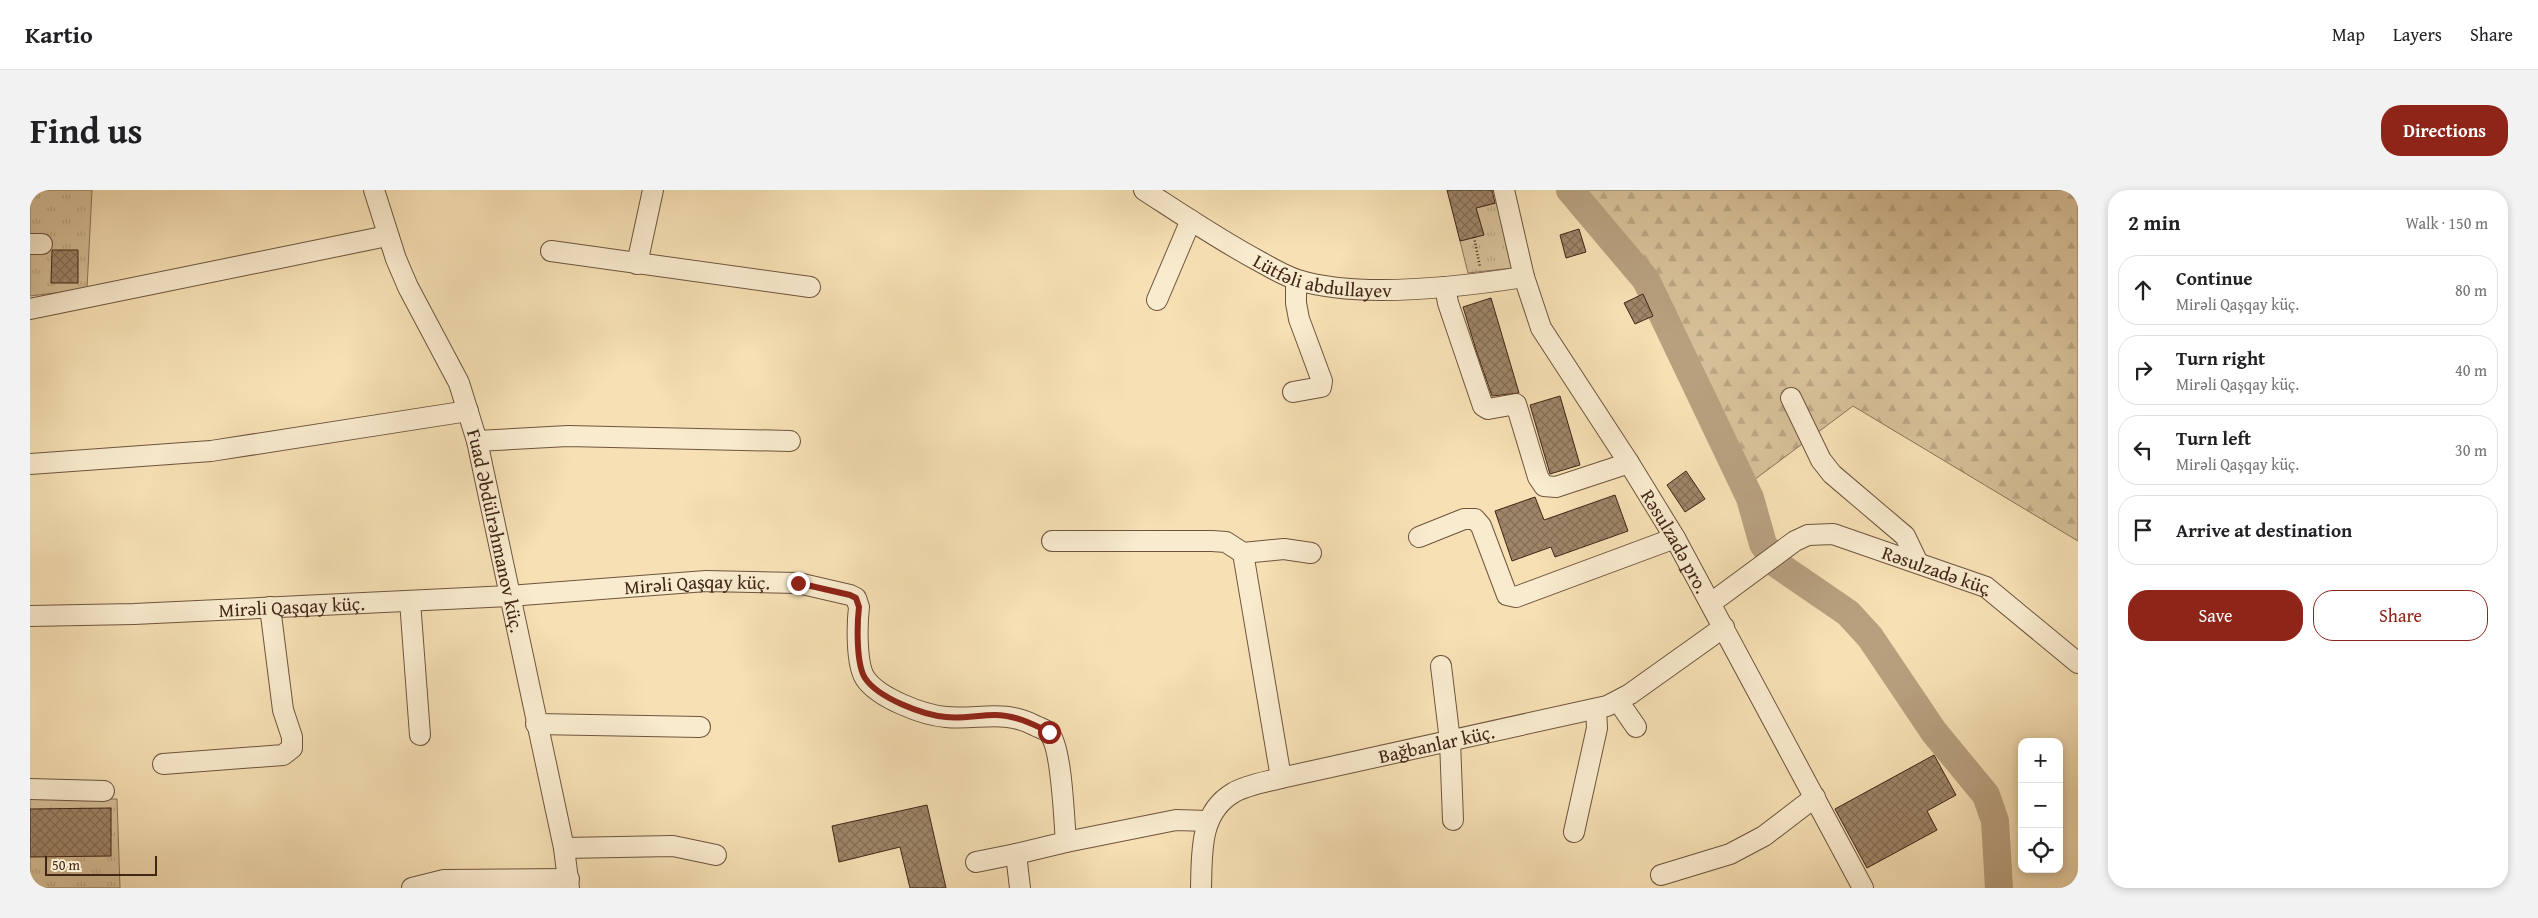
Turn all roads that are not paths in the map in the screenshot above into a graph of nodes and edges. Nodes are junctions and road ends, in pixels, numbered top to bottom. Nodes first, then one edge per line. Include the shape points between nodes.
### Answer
1 (374, 190) edge
2 (654, 190) edge
3 (1144, 190) edge
4 (1504, 190) edge
5 (1191, 220) junction
6 (387, 236) junction
7 (551, 251) dead end
8 (637, 264) junction
9 (1524, 277) junction
10 (1296, 280) junction
11 (810, 286) dead end
12 (1445, 287) junction
13 (1157, 300) dead end
14 (30, 309) edge
15 (1293, 392) dead end
16 (1791, 398) dead end
17 (468, 411) junction
18 (477, 441) junction
19 (790, 441) dead end
20 (1629, 463) junction
21 (30, 464) edge
22 (1419, 537) dead end
23 (1675, 538) junction
24 (1052, 540) dead end
25 (1243, 553) junction
26 (1311, 553) dead end
27 (1918, 563) junction
28 (509, 596) junction
29 (410, 600) junction
30 (1711, 603) junction
31 (270, 607) junction
32 (30, 616) edge
33 (1724, 628) junction
34 (2078, 663) edge
35 (1442, 666) dead end
36 (1618, 701) junction
37 (1596, 709) junction
38 (536, 724) junction
39 (700, 727) dead end
40 (1636, 727) dead end
41 (420, 735) dead end
42 (1450, 741) junction
43 (163, 764) dead end
44 (1282, 778) junction
45 (30, 789) edge
46 (104, 791) dead end
47 (1815, 797) junction
48 (1453, 820) dead end
49 (1208, 821) junction
50 (1574, 832) dead end
51 (1066, 842) junction
52 (564, 848) junction
53 (716, 854) dead end
54 (1016, 854) junction
55 (976, 862) dead end
56 (1661, 875) dead end
57 (569, 884) edge
58 (1860, 887) edge
59 (412, 888) edge
60 (1020, 888) edge
61 (1201, 888) edge

1 - 6 street, Fuad Əbdülrəhmanov küç.
2 - 8 street
3 - 5 street, Lütfəli abdullayev
4 - 9 street, Rəsulzadə pro.
5 - 10 street, Lütfəli abdullayev
5 - 13 street
6 - 14 street
6 - 17 street, Fuad Əbdülrəhmanov küç. via 408,287 450,363
7 - 8 street
8 - 11 street
9 - 12 street, Lütfəli abdullayev
9 - 20 street, Rəsulzadə pro. via 1541,328
10 - 12 street, Lütfəli abdullayev via 1336,287
10 - 15 street via 1299,319 1322,381 1321,387
12 - 20 street via 1482,406 1488,409 1516,404 1538,477 1544,486 1556,487
16 - 27 street via 1821,460 1832,474 1905,536
17 - 18 street, Fuad Əbdülrəhmanov küç.
17 - 21 street via 211,452
18 - 19 street via 568,436
18 - 28 street, Fuad Əbdülrəhmanov küç.
20 - 23 street, Rəsulzadə pro.
22 - 23 street via 1464,519 1475,519 1481,526 1507,595 1516,597
23 - 30 street, Rəsulzadə pro.
24 - 25 street via 1212,541 1226,542
25 - 26 street via 1284,549
25 - 44 street
27 - 30 street, Rəsulzadə küç. via 1833,534 1808,535 1780,551
27 - 34 street, Rəsulzadə küç. via 1986,587
28 - 29 street, Mirəli Qaşqay küç.
28 - 38 street, Fuad Əbdülrəhmanov küç.
28 - 51 street, Mirəli Qaşqay küç. via 706,581 798,583 850,595 856,598 859,607 860,660 864,677 877,691 908,707 946,717 998,715 1026,720 1049,732 1056,747
29 - 31 street, Mirəli Qaşqay küç.
29 - 41 street
30 - 33 street, Rəsulzadə pro.
31 - 32 street, Mirəli Qaşqay küç.
31 - 43 street via 292,748 283,755
33 - 36 street, Bağbanlar küç.
33 - 47 street, Rəsulzadə pro.
35 - 42 street
36 - 37 street, Bağbanlar küç.
36 - 40 street
37 - 42 street, Bağbanlar küç.
37 - 50 street via 1597,728
38 - 39 street
38 - 52 street, Fuad Əbdülrəhmanov küç.
42 - 44 street, Bağbanlar küç.
42 - 48 street
44 - 49 street, Bağbanlar küç. via 1234,792 1218,803
45 - 46 street
47 - 56 street via 1764,836 1730,854
47 - 58 street, Rəsulzadə pro.
49 - 51 street via 1176,820
49 - 61 street, Bağbanlar küç. via 1202,851
51 - 54 street
52 - 53 street via 673,846
52 - 57 street, Fuad Əbdülrəhmanov küç.
54 - 55 street
54 - 60 street
57 - 59 street via 444,880

